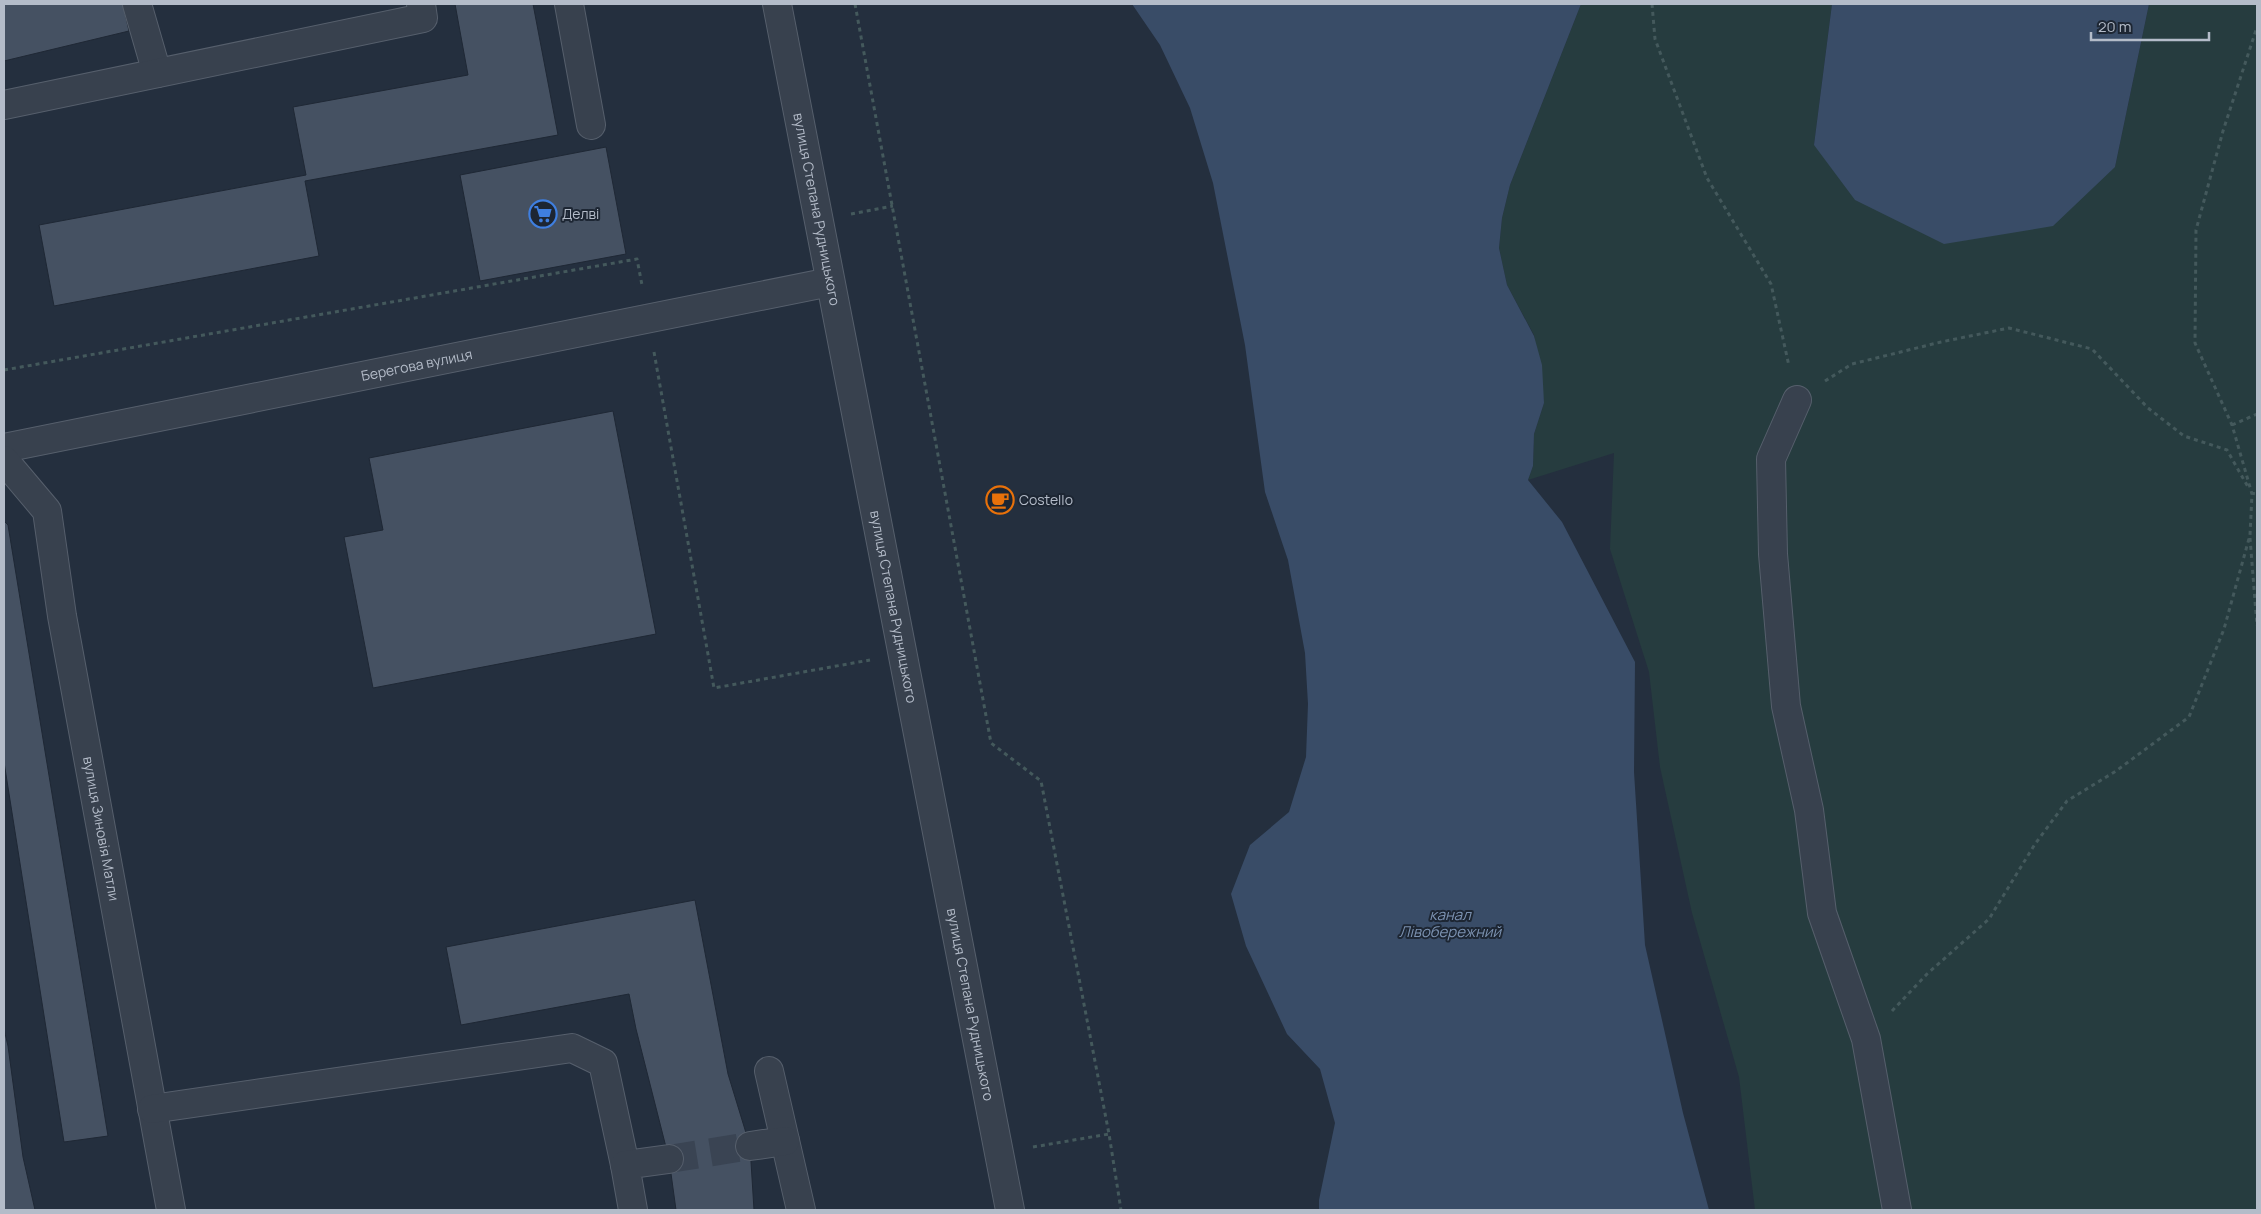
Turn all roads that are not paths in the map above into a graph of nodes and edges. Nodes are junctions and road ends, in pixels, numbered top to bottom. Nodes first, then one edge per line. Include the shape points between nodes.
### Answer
1 (137, 4) edge
2 (421, 4) edge
3 (569, 4) edge
4 (777, 4) edge
5 (157, 72) junction
6 (4, 105) edge
7 (590, 125) dead end
8 (830, 282) junction
9 (1797, 400) road end
10 (4, 448) edge
11 (4, 460) edge
12 (770, 1071) dead end
13 (152, 1109) junction
14 (785, 1141) junction
15 (750, 1146) tunnel mouth
16 (669, 1159) tunnel mouth
17 (625, 1165) junction
18 (171, 1210) edge
19 (633, 1210) edge
20 (801, 1210) edge
21 (1010, 1210) edge
22 (1897, 1210) edge

1 - 5 street
2 - 5 street via 423,18
3 - 7 street
4 - 8 street, вулиця Степана Рудницького
5 - 6 street
8 - 10 street, Берегова вулиця
8 - 21 street, вулиця Степана Рудницького
9 - 22 street via 1771,458 1773,554 1786,706 1809,810 1822,913 1866,1038
11 - 13 street, вулиця Зиновія Матли via 47,512 62,616
12 - 14 street
13 - 17 street via 572,1048 603,1063
13 - 18 street, вулиця Зиновія Матли
14 - 15 street
14 - 20 street
16 - 17 street
17 - 19 street

